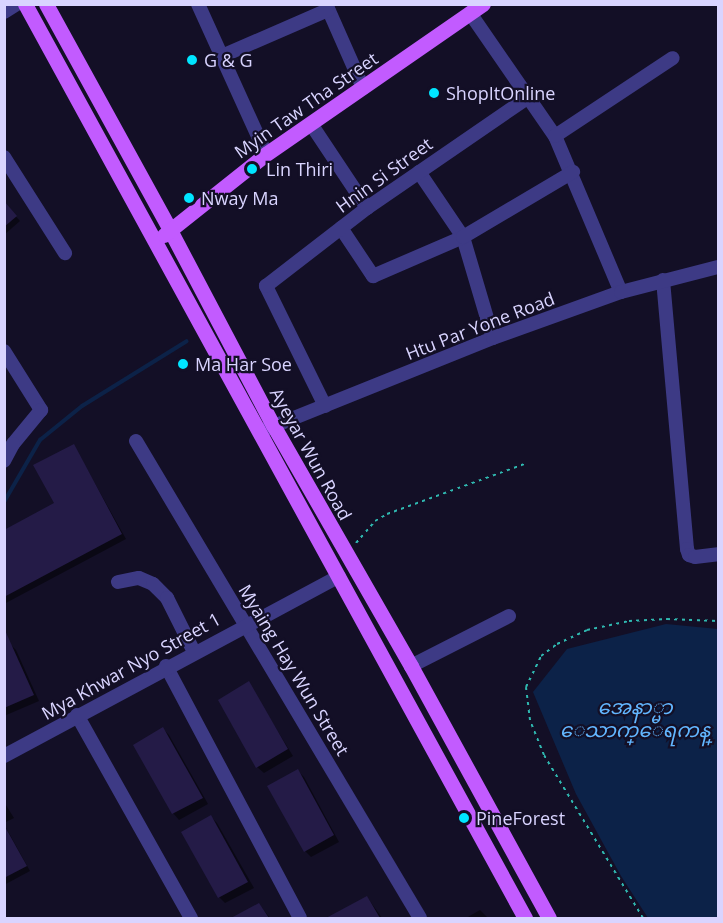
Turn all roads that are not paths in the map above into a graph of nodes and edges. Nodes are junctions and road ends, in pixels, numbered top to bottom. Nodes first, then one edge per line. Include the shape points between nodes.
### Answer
1 (17, 4) edge
2 (25, 4) edge
3 (46, 4) edge
4 (198, 4) edge
5 (327, 7) edge
6 (477, 9) edge
7 (4, 12) edge
8 (222, 56) junction
9 (673, 58) dead end
10 (363, 88) junction
11 (527, 98) junction
12 (311, 124) junction
13 (555, 136) junction
14 (267, 154) junction
15 (4, 157) edge
16 (419, 172) junction
17 (573, 172) junction
18 (367, 208) junction
19 (341, 228) junction
20 (170, 230) junction
21 (463, 237) junction
22 (155, 242) junction
23 (65, 253) dead end
24 (718, 267) edge
25 (663, 280) junction
26 (621, 292) junction
27 (494, 338) junction
28 (6, 358) edge
29 (325, 406) junction
30 (273, 425) junction
31 (258, 433) junction
32 (136, 441) dead end
33 (4, 460) edge
34 (718, 554) edge
35 (339, 576) junction
36 (118, 582) dead end
37 (509, 616) dead end
38 (247, 624) junction
39 (194, 652) junction
40 (166, 666) junction
41 (411, 666) junction
42 (77, 715) junction
43 (4, 756) edge
44 (191, 918) edge
45 (300, 918) edge
46 (420, 918) edge
47 (525, 918) edge
48 (549, 918) edge

1 - 7 street
2 - 22 main road, Ayeyar Wun Road
3 - 20 main road, Ayeyar Wun Road
4 - 8 street
5 - 8 street
5 - 10 street
6 - 10 main road, Myin Taw Tha Street
6 - 11 street
8 - 14 street
9 - 13 street
10 - 12 main road, Myin Taw Tha Street
11 - 13 street
11 - 16 street, Hnin Si Street
12 - 14 main road, Myin Taw Tha Street
12 - 18 street
13 - 17 street
14 - 20 main road, Myin Taw Tha Street
15 - 23 street
16 - 18 street, Hnin Si Street
16 - 21 street
17 - 21 street
17 - 26 street
18 - 19 street, Hnin Si Street
19 - 21 street via 373,276
19 - 29 street, Hnin Si Street via 266,286
20 - 22 main road, Myin Taw Tha Street
20 - 30 main road, Ayeyar Wun Road
21 - 27 street
22 - 31 main road, Ayeyar Wun Road
24 - 25 street, Htu Par Yone Road
25 - 26 street, Htu Par Yone Road
25 - 34 street via 689,555
26 - 27 street, Htu Par Yone Road
27 - 29 street, Htu Par Yone Road
28 - 33 street via 41,410
29 - 30 street, Htu Par Yone Road
30 - 31 street, Htu Par Yone Road
30 - 41 main road, Ayeyar Wun Road
31 - 35 main road, Ayeyar Wun Road
32 - 38 street, Myaing Hay Wun Street
35 - 38 street, Mya Khwar Nyo Street 1
35 - 47 main road, Ayeyar Wun Road
36 - 39 street via 139,578 153,584 167,598
37 - 41 street
38 - 39 street, Mya Khwar Nyo Street 1
38 - 46 street, Myaing Hay Wun Street
39 - 40 street, Mya Khwar Nyo Street 1
40 - 42 street, Mya Khwar Nyo Street 1
40 - 45 street
41 - 48 main road, Ayeyar Wun Road
42 - 43 street, Mya Khwar Nyo Street 1
42 - 44 street

